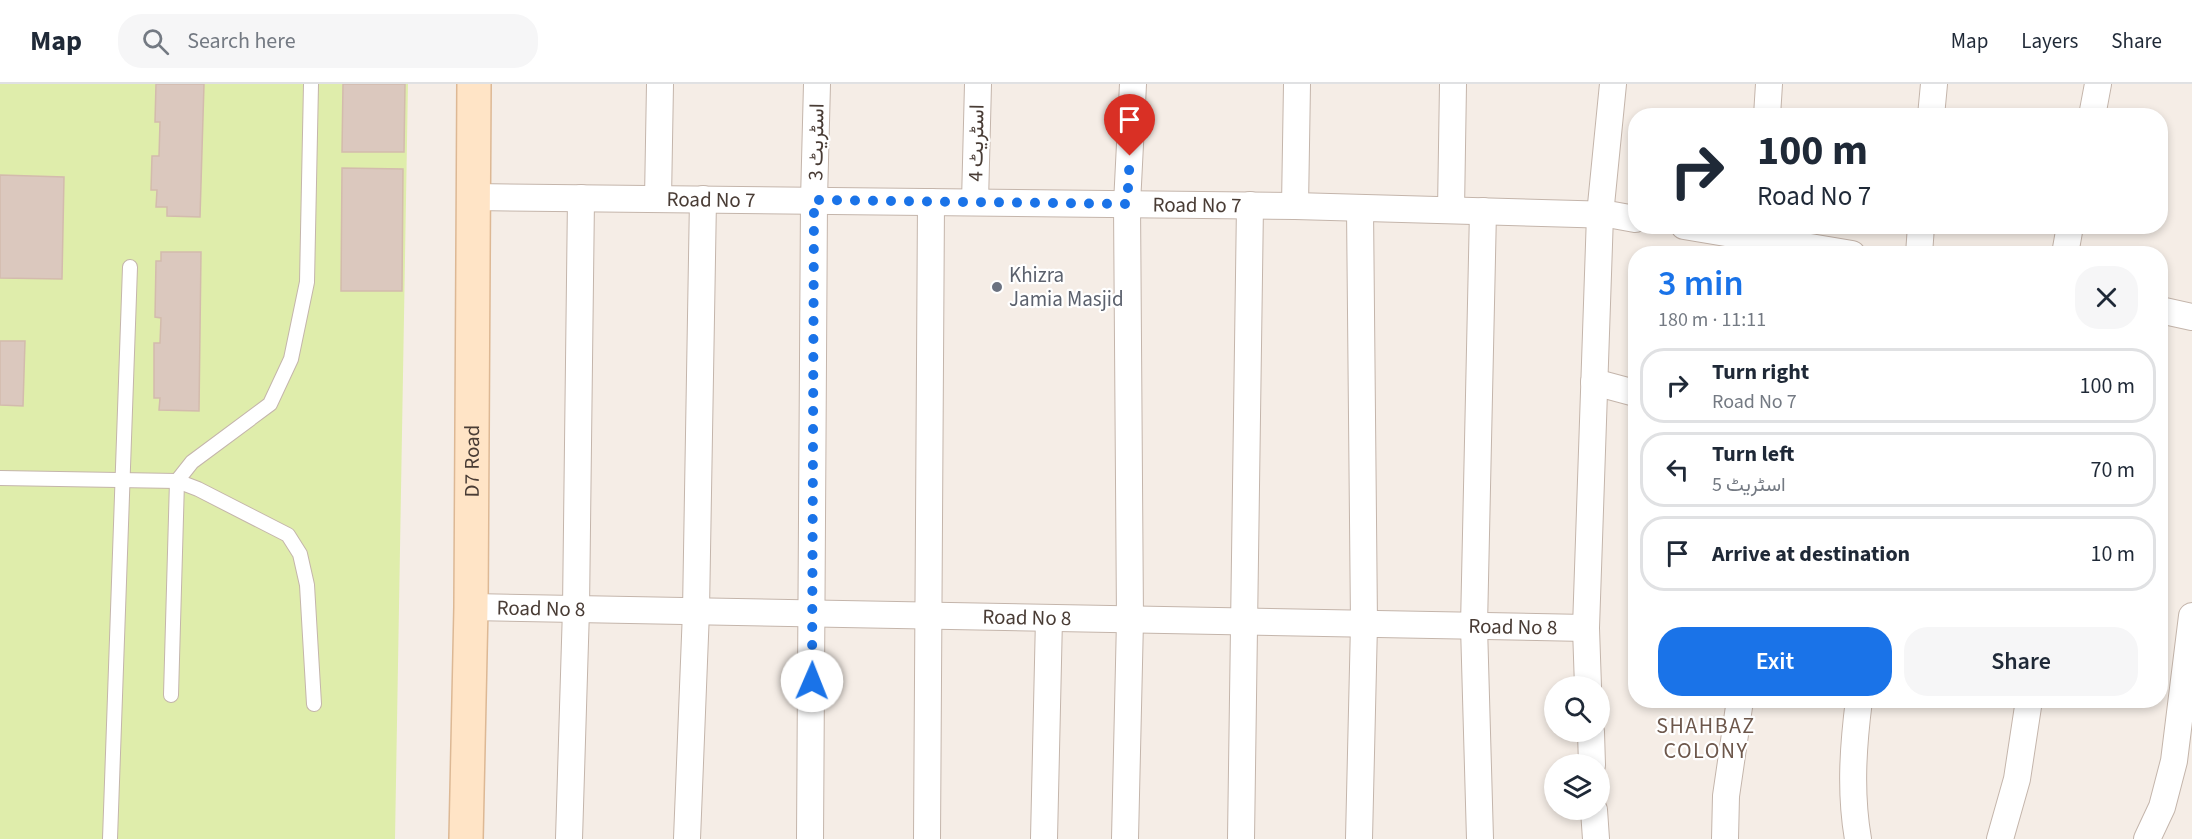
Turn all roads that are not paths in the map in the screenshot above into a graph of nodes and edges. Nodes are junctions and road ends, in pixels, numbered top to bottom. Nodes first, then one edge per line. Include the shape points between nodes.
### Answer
1 (311, 84) edge
2 (474, 84) edge
3 (660, 84) edge
4 (817, 84) edge
5 (978, 84) edge
6 (1133, 84) edge
7 (1297, 84) edge
8 (1454, 84) edge
9 (1613, 84) edge
10 (1769, 84) edge
11 (1934, 84) edge
12 (2098, 84) edge
13 (1768, 108) edge
14 (1932, 108) edge
15 (2094, 108) edge
16 (473, 197) junction
17 (581, 198) junction
18 (658, 199) junction
19 (703, 199) junction
20 (814, 200) junction
21 (930, 202) junction
22 (975, 202) junction
23 (1127, 204) junction
24 (1250, 206) junction
25 (1295, 206) junction
26 (1360, 208) junction
27 (1451, 210) junction
28 (1483, 212) junction
29 (1600, 215) junction
30 (1628, 218) edge
31 (1765, 234) edge
32 (1817, 246) edge
33 (130, 267) dead end
34 (2168, 312) edge
35 (2192, 317) edge
36 (1594, 382) junction
37 (1628, 391) edge
38 (0, 478) edge
39 (122, 480) junction
40 (177, 481) junction
41 (471, 607) junction
42 (576, 609) junction
43 (696, 612) junction
44 (812, 614) junction
45 (2192, 616) edge
46 (928, 617) junction
47 (1049, 618) junction
48 (1130, 620) junction
49 (1245, 622) junction
50 (1364, 624) junction
51 (1474, 626) junction
52 (1586, 628) junction
53 (1588, 676) edge
54 (171, 695) dead end
55 (314, 704) dead end
56 (1739, 708) edge
57 (1858, 708) edge
58 (2029, 708) edge
59 (1595, 820) edge
60 (110, 839) edge
61 (466, 839) edge
62 (569, 839) edge
63 (687, 839) edge
64 (810, 839) edge
65 (927, 839) edge
66 (1044, 839) edge
67 (1125, 839) edge
68 (1241, 839) edge
69 (1359, 839) edge
70 (1480, 839) edge
71 (1596, 839) edge
72 (1725, 839) edge
73 (1858, 839) edge
74 (2000, 839) edge
75 (2147, 839) edge

1 - 40 lane via 307,282 291,359 270,404 192,462
2 - 16 street, D7 Road
3 - 18 street
4 - 20 street, اسٹریٹ 3
5 - 22 street, اسٹریٹ 4
6 - 23 street
7 - 25 street
8 - 27 street
9 - 29 street
10 - 13 street
11 - 14 street
12 - 15 street
16 - 17 street, Road No 7
16 - 41 street, D7 Road
17 - 18 street, Road No 7
17 - 42 street
18 - 19 street, Road No 7
19 - 20 street, Road No 7
19 - 43 street
20 - 21 street, Road No 7
20 - 44 street, اسٹریٹ 3
21 - 22 street, Road No 7
21 - 46 street
22 - 23 street, Road No 7
23 - 24 street, Road No 7
23 - 48 street
24 - 25 street, Road No 7
24 - 49 street
25 - 26 street, Road No 7
26 - 27 street, Road No 7
26 - 50 street
27 - 28 street, Road No 7
28 - 29 street, Road No 7
28 - 51 street
29 - 30 street, Road No 7
29 - 36 street
31 - 32 street
33 - 39 lane
34 - 35 street
36 - 37 street
36 - 52 street
38 - 39 lane
39 - 40 lane
39 - 60 lane
40 - 54 lane
40 - 55 lane via 288,536 300,554 307,585
41 - 42 street, Road No 8
41 - 61 street, D7 Road
42 - 43 street, Road No 8
42 - 62 street
43 - 44 street, Road No 8
43 - 63 street
44 - 46 street, Road No 8
44 - 64 street, اسٹریٹ 3
45 - 75 street via 2174,761 2162,807
46 - 47 street, Road No 8
46 - 65 street
47 - 48 street, Road No 8
47 - 66 street
48 - 49 street, Road No 8
48 - 67 street
49 - 50 street, Road No 8
49 - 68 street
50 - 51 street, Road No 8
50 - 69 street
51 - 52 street, Road No 8
51 - 70 street
52 - 53 street
56 - 72 street via 1726,796
57 - 73 street via 1853,808
58 - 74 street via 2017,778
59 - 71 street

